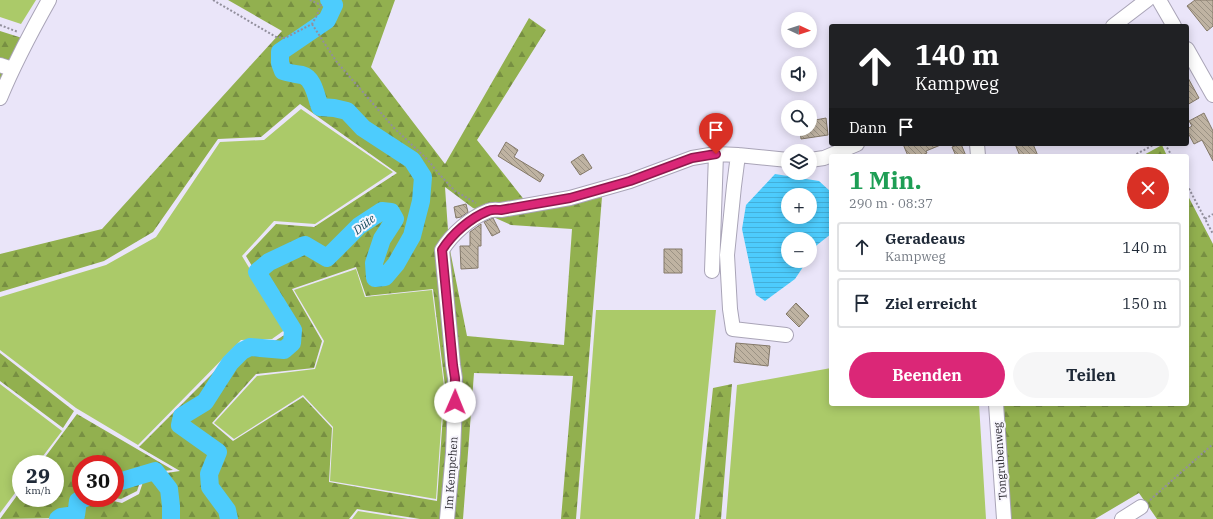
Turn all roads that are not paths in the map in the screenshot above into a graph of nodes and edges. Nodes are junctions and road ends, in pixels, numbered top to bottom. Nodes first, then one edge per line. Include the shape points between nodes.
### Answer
1 (49, 0) edge
2 (1147, 0) edge
3 (1159, 0) edge
4 (1116, 24) edge
5 (1173, 24) edge
6 (1189, 53) edge
7 (6, 67) edge
8 (1213, 95) edge
9 (0, 98) edge
10 (852, 146) edge
11 (716, 154) junction
12 (833, 154) edge
13 (738, 155) junction
14 (829, 156) edge
15 (781, 159) edge
16 (817, 159) edge
17 (712, 271) dead end
18 (786, 335) dead end
19 (996, 406) edge
20 (1142, 507) road end
21 (447, 519) edge
22 (1004, 519) edge
23 (1122, 519) edge

1 - 7 street via 29,36
2 - 4 street
3 - 5 street
6 - 8 street
7 - 9 street
10 - 12 street
11 - 13 street
11 - 17 street
11 - 21 street, Im Kempchen via 692,158 630,181 570,198 489,210 469,221 448,241 442,250 455,378 453,453
13 - 15 street
13 - 18 street via 728,255 733,329
14 - 16 street
19 - 22 street, Tongrubenweg
20 - 23 street

